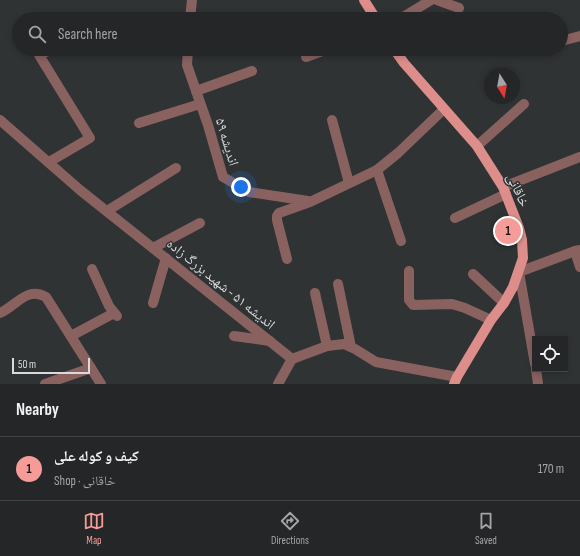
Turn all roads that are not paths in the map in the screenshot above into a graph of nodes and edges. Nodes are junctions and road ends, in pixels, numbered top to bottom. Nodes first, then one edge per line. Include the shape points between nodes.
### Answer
1 (192, 0) edge
2 (364, 0) edge
3 (431, 0) edge
4 (437, 0) edge
5 (459, 8) dead end
6 (191, 12) edge
7 (372, 12) edge
8 (411, 12) edge
9 (580, 36) edge
10 (568, 39) edge
11 (40, 56) edge
12 (188, 56) edge
13 (399, 56) edge
14 (252, 70) dead end
15 (196, 91) junction
16 (200, 104) junction
17 (524, 104) dead end
18 (444, 109) junction
19 (0, 120) edge
20 (332, 120) dead end
21 (139, 123) dead end
22 (477, 146) junction
23 (580, 157) edge
24 (48, 162) junction
25 (176, 168) dead end
26 (377, 170) junction
27 (349, 183) junction
28 (505, 191) junction
29 (310, 202) junction
30 (107, 211) junction
31 (455, 218) dead end
32 (200, 223) dead end
33 (401, 241) dead end
34 (153, 248) junction
35 (577, 250) edge
36 (166, 258) junction
37 (287, 259) dead end
38 (580, 268) edge
39 (92, 269) dead end
40 (409, 271) dead end
41 (519, 272) junction
42 (473, 274) dead end
43 (338, 284) dead end
44 (315, 293) dead end
45 (153, 303) dead end
46 (504, 303) junction
47 (0, 313) edge
48 (490, 320) junction
49 (71, 336) junction
50 (234, 336) dead end
51 (270, 341) junction
52 (327, 346) junction
53 (352, 347) junction
54 (532, 347) edge
55 (292, 359) junction
56 (91, 368) junction
57 (536, 372) edge
58 (456, 381) edge
59 (45, 384) edge
60 (101, 384) edge
61 (278, 384) edge
62 (538, 384) edge

1 - 6 street
2 - 7 main road
3 - 8 street
4 - 5 street
9 - 10 street
11 - 24 street via 90,138
12 - 15 street, اندیشه ۵۹ via 187,65
13 - 18 main road, خاقانی
14 - 15 street
15 - 16 street, اندیشه ۵۹
16 - 21 street
16 - 29 street, اندیشه ۵۹ via 223,177 249,192
17 - 22 street
18 - 22 main road, خاقانی
18 - 26 street
19 - 24 street, اندیشه ۵۱ - شهید بزرگ زاده
20 - 27 street
22 - 28 main road, خاقانی
23 - 28 street
24 - 30 street, اندیشه ۵۱ - شهید بزرگ زاده
25 - 30 street
26 - 27 street
26 - 33 street
27 - 29 street
28 - 31 street
28 - 41 main road, خاقانی via 522,240 523,258
29 - 37 street via 277,216
30 - 34 street, اندیشه ۵۱ - شهید بزرگ زاده
32 - 34 street
34 - 36 street, اندیشه ۵۱ - شهید بزرگ زاده
35 - 38 street
35 - 41 street
36 - 45 street
36 - 51 street, اندیشه ۵۱ - شهید بزرگ زاده
39 - 49 street via 109,306 116,314
40 - 48 street via 409,300 413,305 452,304
41 - 46 main road, خاقانی
41 - 54 street
42 - 46 street
43 - 53 street
44 - 52 street
46 - 48 main road, خاقانی
47 - 49 street via 31,293 40,293 46,296
48 - 58 main road, خاقانی
49 - 56 street
50 - 51 street
51 - 55 street, اندیشه ۵۱ - شهید بزرگ زاده
52 - 53 street via 344,344
52 - 55 street
53 - 58 street via 376,362
55 - 61 street
56 - 59 street
56 - 60 street
57 - 62 street

